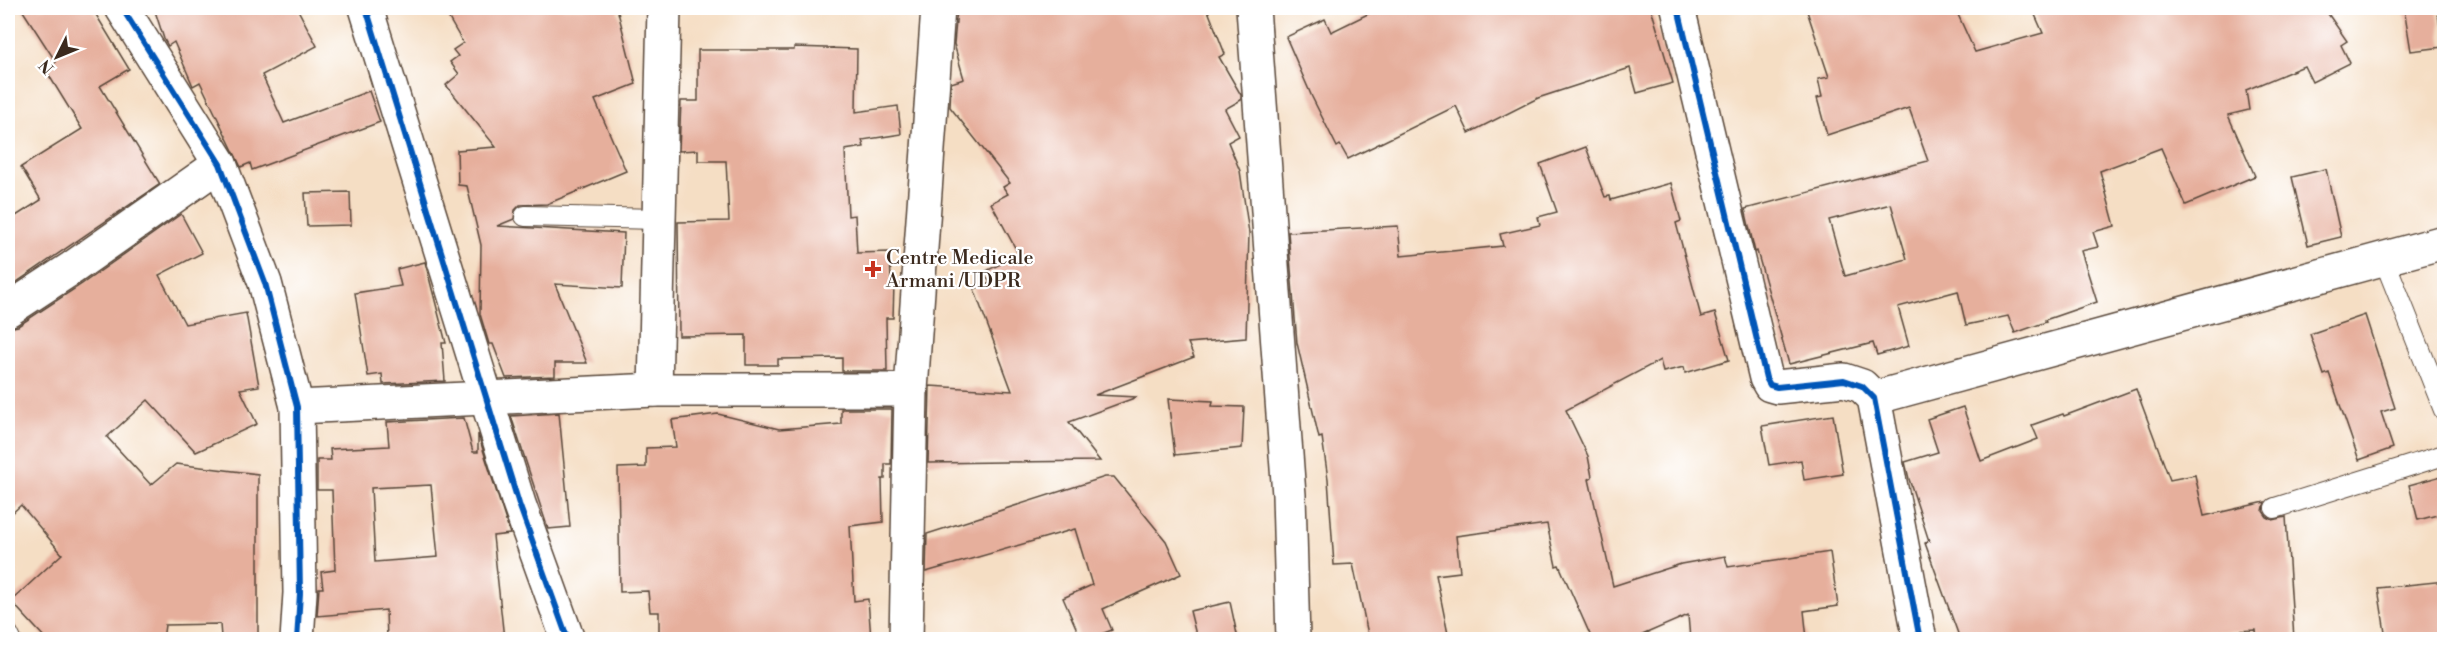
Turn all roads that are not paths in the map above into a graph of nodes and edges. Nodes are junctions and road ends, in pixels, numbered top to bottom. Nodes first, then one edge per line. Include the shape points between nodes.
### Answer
1 (122, 8) edge
2 (366, 8) edge
3 (664, 8) edge
4 (938, 8) edge
5 (1253, 8) edge
6 (1678, 8) edge
7 (220, 164) junction
8 (525, 216) dead end
9 (659, 219) junction
10 (2445, 243) edge
11 (2384, 259) junction
12 (8, 310) edge
13 (654, 390) junction
14 (911, 390) junction
15 (485, 397) junction
16 (1874, 398) junction
17 (297, 407) junction
18 (2445, 410) edge
19 (2445, 455) edge
20 (2275, 508) dead end
21 (8, 634) edge
22 (11, 639) edge
23 (297, 639) edge
24 (568, 639) edge
25 (906, 639) edge
26 (1293, 639) edge
27 (1920, 639) edge

1 - 7 street
2 - 15 street
3 - 9 street
4 - 14 street
5 - 26 street via 1289,495
6 - 16 street via 1766,378 1777,387 1844,380 1862,386
7 - 12 street
7 - 17 street via 265,283
8 - 9 lane
9 - 13 street
10 - 11 street
11 - 16 street
11 - 18 lane
13 - 14 street
13 - 15 street
14 - 25 street
15 - 17 street
15 - 24 street
16 - 27 street
17 - 23 street
19 - 20 lane
21 - 22 lane

